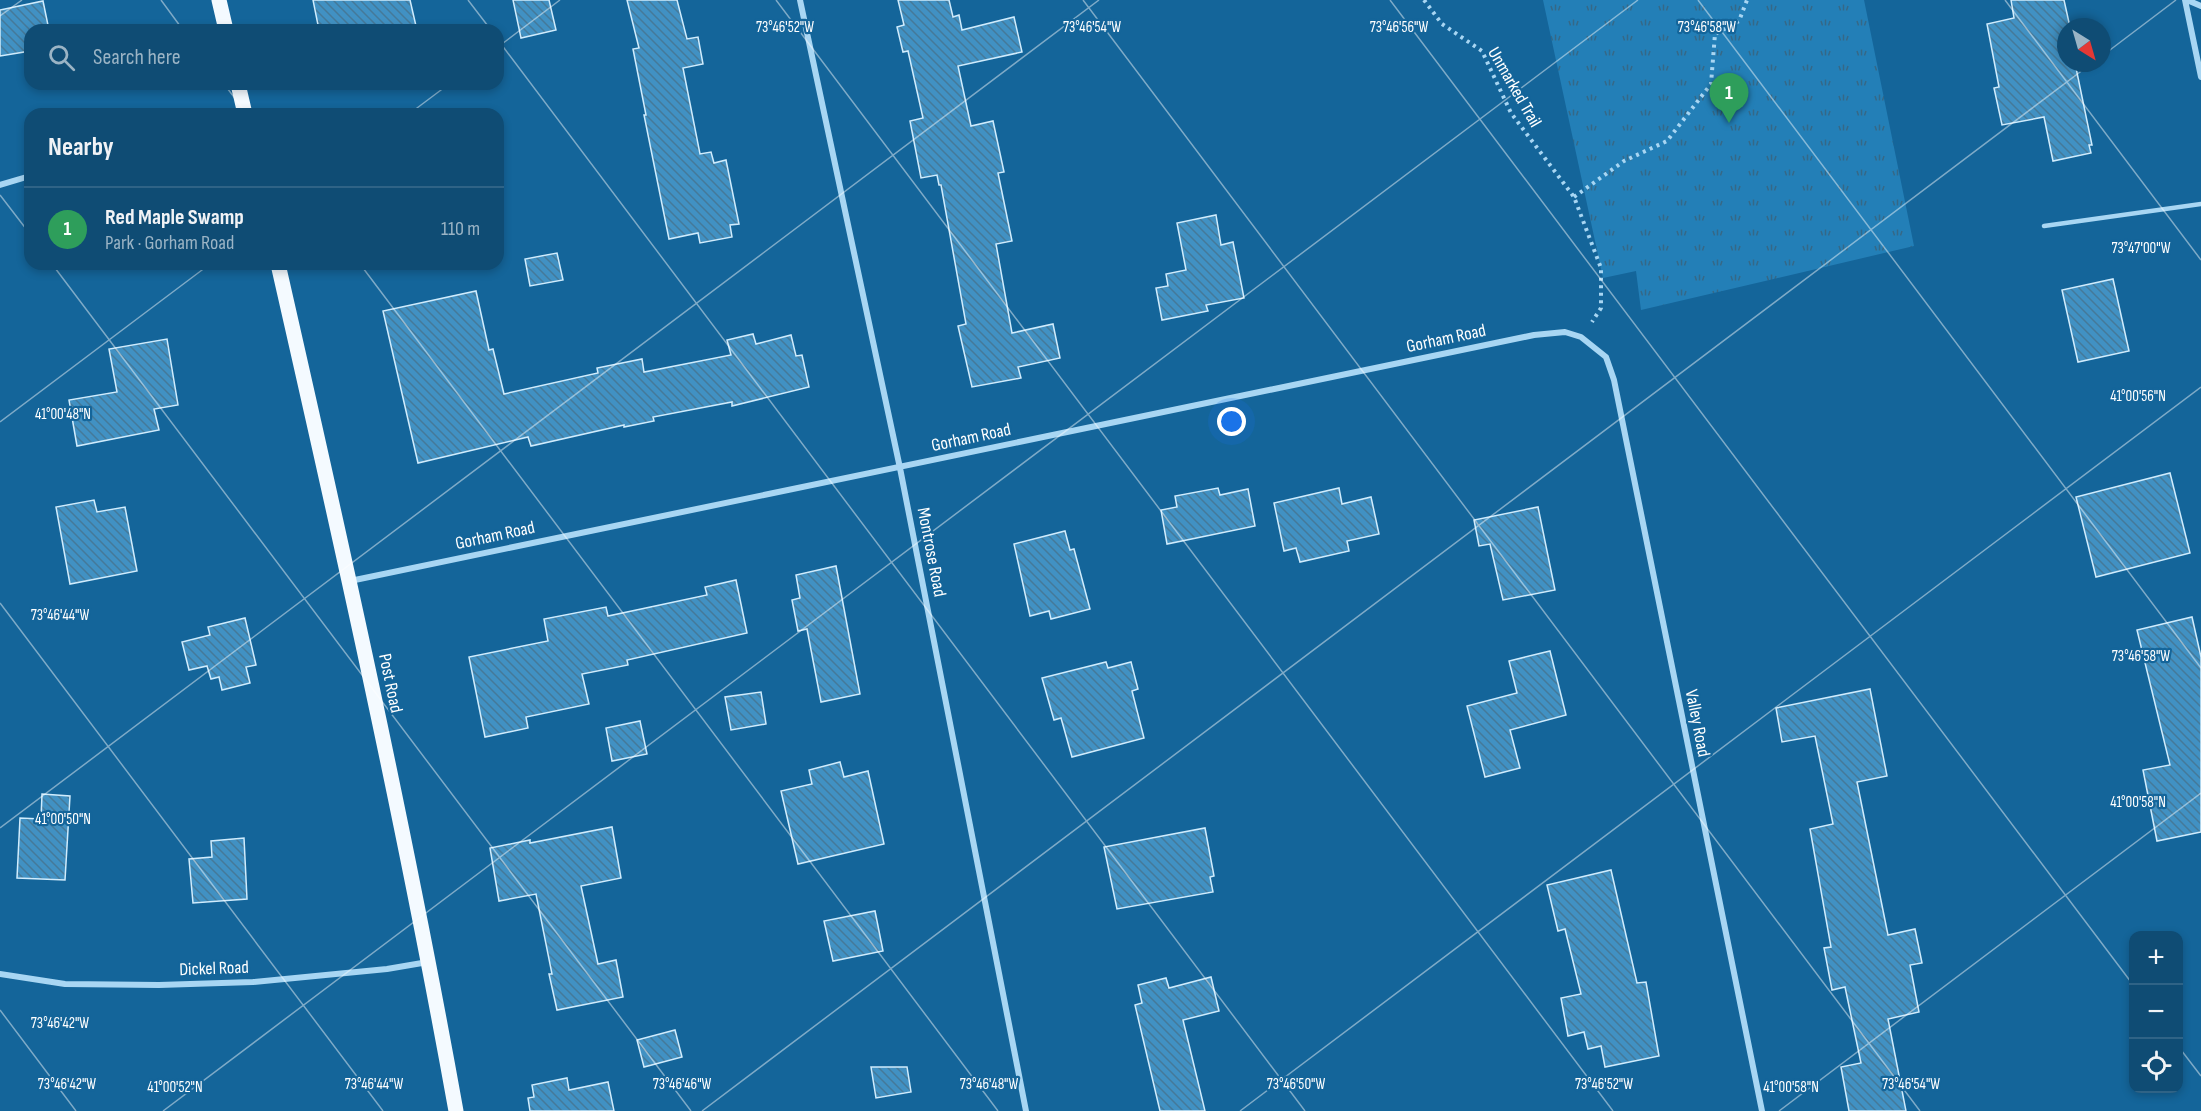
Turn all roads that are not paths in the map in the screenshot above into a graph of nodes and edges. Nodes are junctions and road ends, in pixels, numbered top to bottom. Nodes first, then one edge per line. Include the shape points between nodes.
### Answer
1 (219, 0) edge
2 (800, 0) edge
3 (2186, 0) edge
4 (2201, 6) edge
5 (225, 24) edge
6 (2201, 77) edge
7 (239, 90) edge
8 (243, 108) edge
9 (24, 178) edge
10 (0, 185) edge
11 (2201, 204) edge
12 (2044, 226) dead end
13 (279, 270) edge
14 (1581, 337) joint
15 (900, 468) junction
16 (350, 581) junction
17 (429, 962) junction
18 (0, 974) edge
19 (456, 1111) edge
20 (1026, 1111) edge
21 (1762, 1111) edge

1 - 5 main road
2 - 15 street, Montrose Road
3 - 4 street
3 - 6 street
7 - 8 main road
9 - 10 street
11 - 12 lane
13 - 16 main road, Post Road
14 - 15 street, Gorham Road via 1565,332 1534,335
14 - 21 street, Valley Road via 1606,357 1614,380
15 - 16 street, Gorham Road
15 - 20 street, Montrose Road
16 - 17 main road, Post Road
17 - 18 street, Dickel Road via 253,982 194,984 65,984
17 - 19 main road, Post Road

